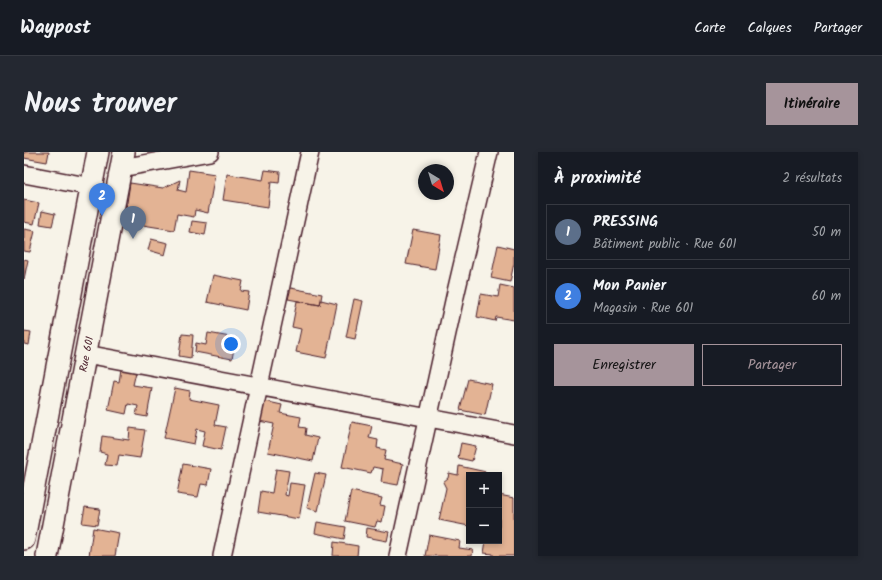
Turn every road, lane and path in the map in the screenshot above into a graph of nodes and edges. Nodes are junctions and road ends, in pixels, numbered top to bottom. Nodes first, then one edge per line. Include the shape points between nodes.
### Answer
1 (98, 152) edge
2 (210, 152) edge
3 (310, 152) edge
4 (489, 152) edge
5 (123, 160) edge
6 (24, 174) edge
7 (92, 187) junction
8 (86, 354) junction
9 (258, 386) junction
10 (428, 418) junction
11 (514, 434) edge
12 (24, 539) edge
13 (48, 556) edge
14 (222, 556) edge
15 (398, 556) edge

1 - 7 street
2 - 5 street
3 - 9 street
4 - 10 street
5 - 8 street, Rue 601
6 - 7 street
7 - 12 street
8 - 9 street
8 - 13 street, Rue 601
9 - 10 street
9 - 14 street
10 - 11 street
10 - 15 street

